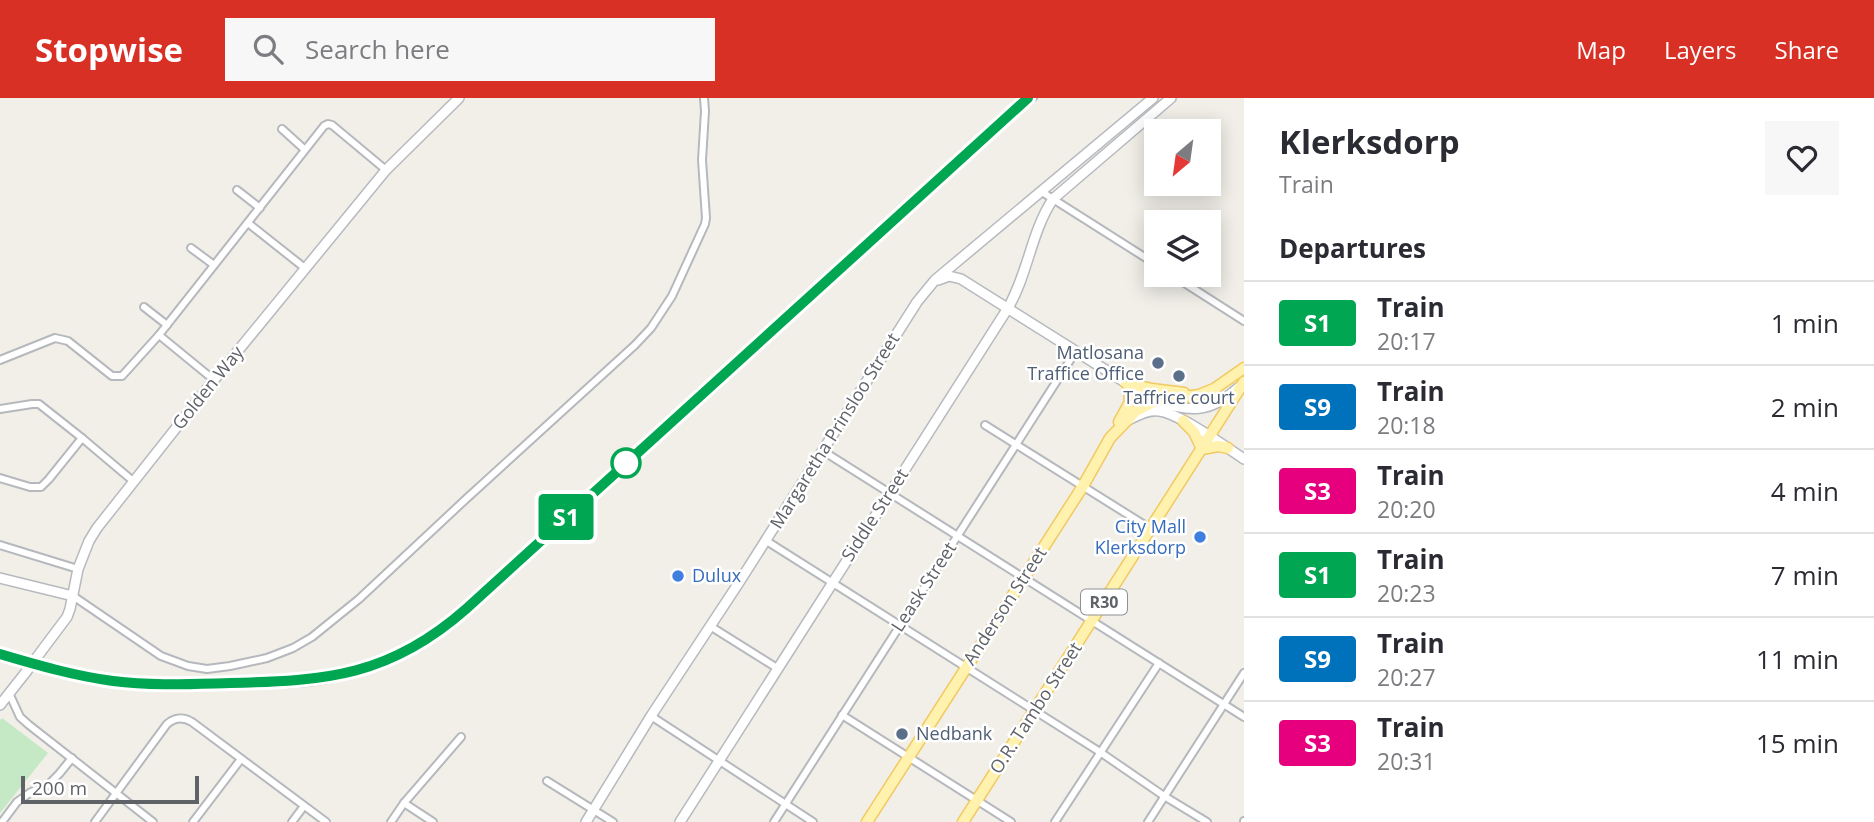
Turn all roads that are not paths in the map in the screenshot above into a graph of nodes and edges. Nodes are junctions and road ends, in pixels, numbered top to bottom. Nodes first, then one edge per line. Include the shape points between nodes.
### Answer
1 (459, 98) edge
2 (704, 98) edge
3 (1153, 98) edge
4 (1171, 98) edge
5 (282, 129) dead end
6 (304, 149) junction
7 (386, 170) junction
8 (237, 190) dead end
9 (1042, 192) junction
10 (1053, 199) junction
11 (260, 208) junction
12 (248, 223) junction
13 (191, 247) dead end
14 (1144, 257) edge
15 (214, 265) junction
16 (306, 269) junction
17 (936, 280) junction
18 (1191, 287) edge
19 (144, 307) dead end
20 (1008, 308) junction
21 (1244, 321) edge
22 (167, 324) junction
23 (159, 335) junction
24 (1076, 351) junction
25 (0, 360) edge
26 (1243, 374) edge
27 (215, 380) junction
28 (1128, 384) junction
29 (1199, 395) junction
30 (1155, 401) junction
31 (0, 409) edge
32 (1222, 418) junction
33 (1127, 421) junction
34 (1182, 421) junction
35 (985, 425) dead end
36 (1210, 436) junction
37 (82, 438) junction
38 (1110, 438) junction
39 (1017, 445) junction
40 (1225, 446) junction
41 (1202, 449) junction
42 (823, 451) junction
43 (1244, 459) edge
44 (0, 478) edge
45 (133, 481) junction
46 (1083, 486) junction
47 (890, 493) junction
48 (1151, 529) junction
49 (957, 536) junction
50 (765, 540) junction
51 (0, 545) edge
52 (78, 569) junction
53 (1023, 577) junction
54 (0, 578) edge
55 (832, 582) junction
56 (73, 597) junction
57 (1092, 621) junction
58 (900, 625) junction
59 (710, 626) junction
60 (1159, 663) junction
61 (966, 667) junction
62 (777, 668) junction
63 (1244, 673) edge
64 (9, 693) junction
65 (1224, 704) junction
66 (0, 705) edge
67 (1034, 710) junction
68 (842, 715) junction
69 (651, 716) junction
70 (1244, 716) edge
71 (461, 737) dead end
72 (1100, 752) junction
73 (72, 758) junction
74 (908, 758) junction
75 (241, 759) junction
76 (719, 759) junction
77 (547, 781) dead end
78 (116, 793) junction
79 (1164, 796) junction
80 (977, 800) junction
81 (404, 803) junction
82 (785, 804) junction
83 (304, 806) junction
84 (593, 810) junction
85 (2, 822) edge
86 (94, 822) edge
87 (153, 822) edge
88 (193, 822) edge
89 (292, 822) edge
90 (326, 822) edge
91 (391, 822) edge
92 (433, 822) edge
93 (586, 822) edge
94 (612, 822) edge
95 (680, 822) edge
96 (774, 822) edge
97 (813, 822) edge
98 (867, 822) edge
99 (963, 822) edge
100 (1011, 822) edge
101 (1055, 822) edge
102 (1148, 822) edge
103 (1207, 822) edge

1 - 7 street, Golden Way
2 - 56 street via 705,224 672,296 651,328 359,599 312,637 267,658 208,669 188,666 161,656
3 - 9 street, Margaretha Prinsloo Street
4 - 10 street
5 - 6 street
6 - 7 street via 327,124 332,125
6 - 11 street
7 - 16 street, Golden Way
8 - 11 street
9 - 10 street
9 - 17 street, Margaretha Prinsloo Street
10 - 14 street
10 - 20 street, Siddle Street
11 - 12 street
12 - 15 street
12 - 16 street
13 - 15 street
15 - 22 street
16 - 27 street, Golden Way
17 - 20 street via 961,279
17 - 42 street, Margaretha Prinsloo Street via 917,302
18 - 21 street
19 - 22 street
20 - 24 street
20 - 47 street, Siddle Street
22 - 23 street
23 - 25 street via 119,377 59,338
23 - 27 street
24 - 28 street
24 - 39 street, Leask Street
26 - 29 main road
26 - 30 street via 1224,400 1209,407 1183,408
26 - 32 main road, O.R. Tambo Street / R30
27 - 45 street, Golden Way
28 - 29 main road
28 - 30 street
28 - 38 main road via 1130,402
29 - 30 main road
30 - 33 main road, Anderson Street
31 - 37 street via 38,404
32 - 36 main road, O.R. Tambo Street / R30
32 - 40 main road via 1219,429
33 - 34 street via 1154,411
33 - 38 main road, Anderson Street
34 - 36 street
34 - 41 main road
35 - 39 street
36 - 40 street
36 - 41 main road, O.R. Tambo Street / R30
37 - 44 street via 41,487
37 - 45 street
38 - 46 main road, Anderson Street
39 - 46 street
39 - 49 street, Leask Street
40 - 41 main road
40 - 43 street
41 - 48 main road, O.R. Tambo Street / R30
42 - 47 street
42 - 50 street, Margaretha Prinsloo Street
45 - 52 street, Golden Way via 97,528
46 - 48 street
46 - 53 main road, Anderson Street
47 - 49 street
47 - 55 street, Siddle Street
48 - 57 main road, O.R. Tambo Street / R30
49 - 53 street
49 - 58 street, Leask Street
50 - 55 street
50 - 59 street, Margaretha Prinsloo Street
51 - 52 street
52 - 56 street, Golden Way
53 - 57 street
53 - 61 main road, Anderson Street
54 - 56 street
55 - 58 street
55 - 62 street, Siddle Street
56 - 64 street, Golden Way, bridge via 67,617
57 - 60 street
57 - 67 main road, O.R. Tambo Street / R30
58 - 61 street
58 - 68 street, Leask Street
59 - 62 street
59 - 69 street, Margaretha Prinsloo Street
60 - 65 street
60 - 72 street
61 - 67 street
61 - 74 main road, Anderson Street
62 - 76 street, Siddle Street
63 - 65 street
64 - 66 street, Golden Way
64 - 73 street via 20,717
65 - 70 street
65 - 79 street
67 - 72 street
67 - 80 main road, O.R. Tambo Street / R30
68 - 74 street
68 - 82 street, Leask Street
69 - 76 street
69 - 84 street, Margaretha Prinsloo Street
71 - 81 street
72 - 79 street
72 - 101 street
73 - 78 street
73 - 85 street via 48,785 16,802
74 - 80 street
74 - 98 main road, Anderson Street
75 - 78 street via 181,718 167,724
75 - 83 street
75 - 88 street
76 - 82 street
76 - 95 street, Siddle Street
77 - 84 street
78 - 86 street
78 - 87 street
79 - 102 street
79 - 103 street
80 - 99 main road, O.R. Tambo Street / R30
80 - 100 street
81 - 91 street
81 - 92 street
82 - 96 street, Leask Street
82 - 97 street
83 - 89 street
83 - 90 street
84 - 93 street, Margaretha Prinsloo Street
84 - 94 street

